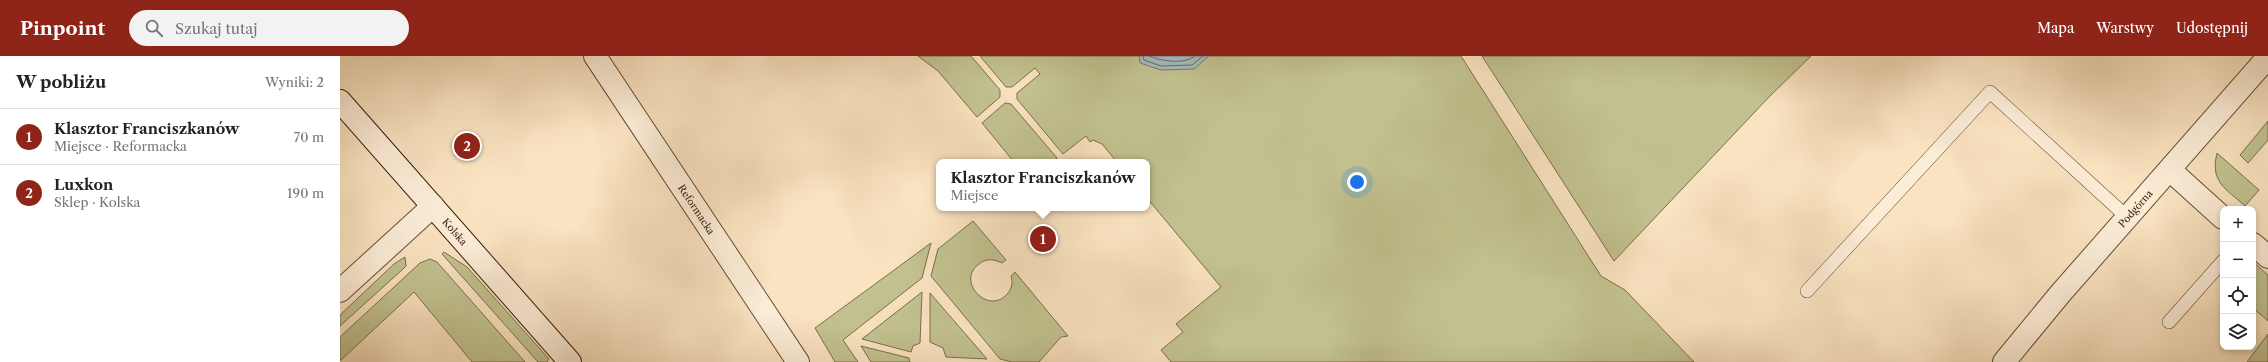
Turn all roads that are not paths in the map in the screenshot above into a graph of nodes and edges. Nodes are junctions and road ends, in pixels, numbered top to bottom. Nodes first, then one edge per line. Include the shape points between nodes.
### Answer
1 (595, 56) edge
2 (2268, 57) edge
3 (340, 101) edge
4 (2170, 170) junction
5 (433, 206) junction
6 (2220, 215) edge
7 (2127, 217) junction
8 (2256, 247) edge
9 (2268, 257) edge
10 (2220, 264) edge
11 (1806, 291) dead end
12 (340, 292) edge
13 (2169, 322) dead end
14 (570, 362) edge
15 (798, 362) edge
16 (2004, 362) edge

1 - 15 street, Reformacka
2 - 4 street, Podgórna
3 - 5 street, Kolska
4 - 6 street
4 - 7 street, Podgórna
5 - 12 street
5 - 14 street, Kolska
7 - 11 lane via 1990,92
7 - 16 street, Podgórna
8 - 9 street
10 - 13 lane

